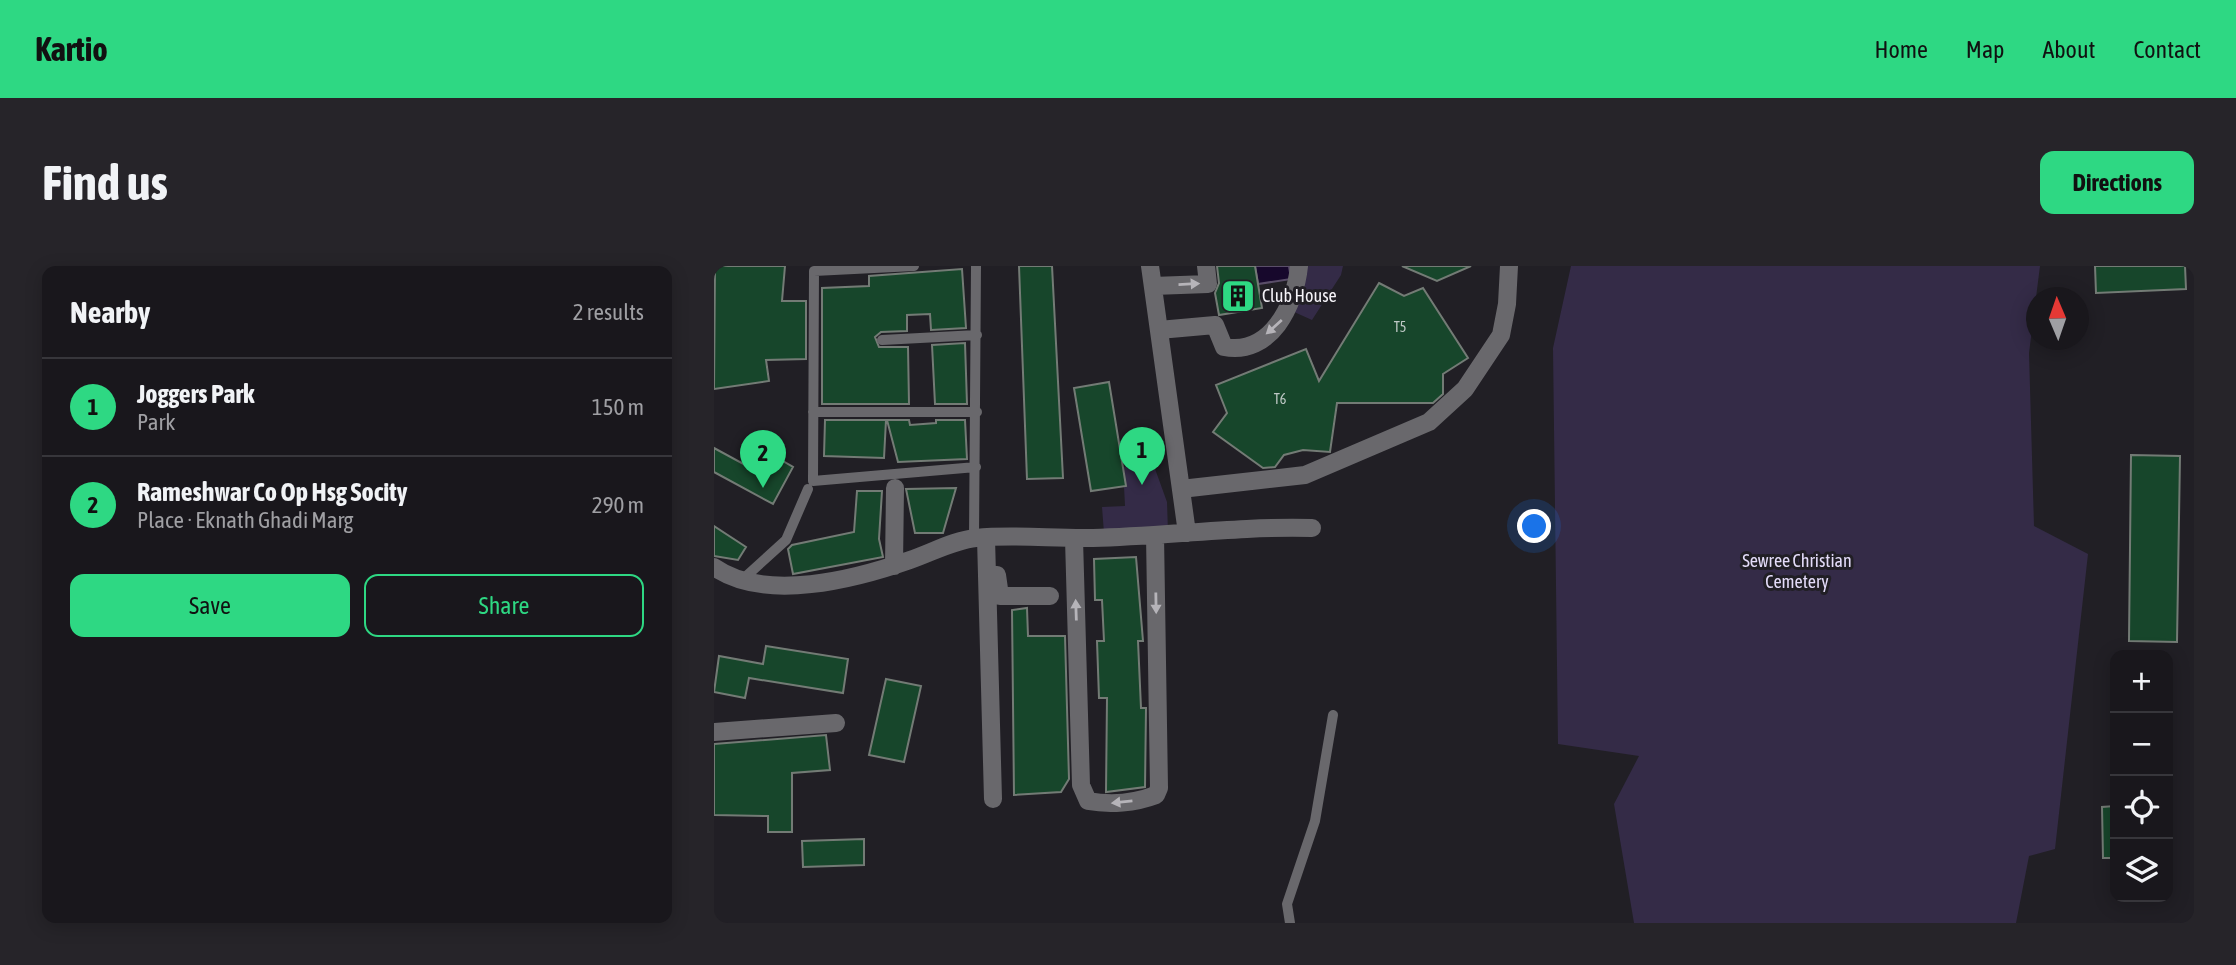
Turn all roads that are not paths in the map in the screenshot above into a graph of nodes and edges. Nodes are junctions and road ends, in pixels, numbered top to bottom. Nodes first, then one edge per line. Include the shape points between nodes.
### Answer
1 (914, 266) edge
2 (976, 266) edge
3 (1150, 266) edge
4 (1206, 266) edge
5 (1298, 266) edge
6 (1509, 266) edge
7 (1153, 286) junction
8 (1159, 330) junction
9 (977, 335) junction
10 (881, 340) dead end
11 (813, 412) junction
12 (977, 412) junction
13 (976, 467) junction
14 (895, 488) dead end
15 (808, 489) dead end
16 (1181, 489) junction
17 (1312, 528) dead end
18 (1187, 533) junction
19 (1155, 535) junction
20 (1074, 538) junction
21 (988, 540) junction
22 (1019, 542) junction
23 (1044, 546) dead end
24 (894, 566) junction
25 (714, 567) edge
26 (742, 580) junction
27 (993, 589) junction
28 (1050, 596) dead end
29 (1333, 715) dead end
30 (836, 723) dead end
31 (714, 732) edge
32 (993, 799) dead end
33 (1290, 923) edge

1 - 11 lane via 814,271
2 - 9 lane
3 - 7 street
7 -> 4 street via 1208,284
5 -> 8 street via 1296,292 1283,320 1252,347 1224,347 1214,325
6 - 16 street via 1500,335 1465,389 1429,422 1305,475
7 - 8 street
8 - 16 street
9 - 10 lane
9 - 12 lane
11 - 12 lane
11 - 13 lane via 813,481
12 - 13 lane
13 - 21 lane
14 - 24 street
15 - 26 lane via 786,540
16 - 18 street
17 - 18 street
18 - 19 street
19 - 20 street
19 -> 20 street via 1159,788 1156,795 1144,799 1103,803 1088,801 1081,785
20 - 22 street
21 - 22 street
21 - 24 street
21 - 27 street
22 - 23 street
24 - 26 street via 821,584
25 - 26 street
27 - 28 street via 1003,597
27 - 32 street
29 - 33 lane via 1315,821 1287,904
30 - 31 street

